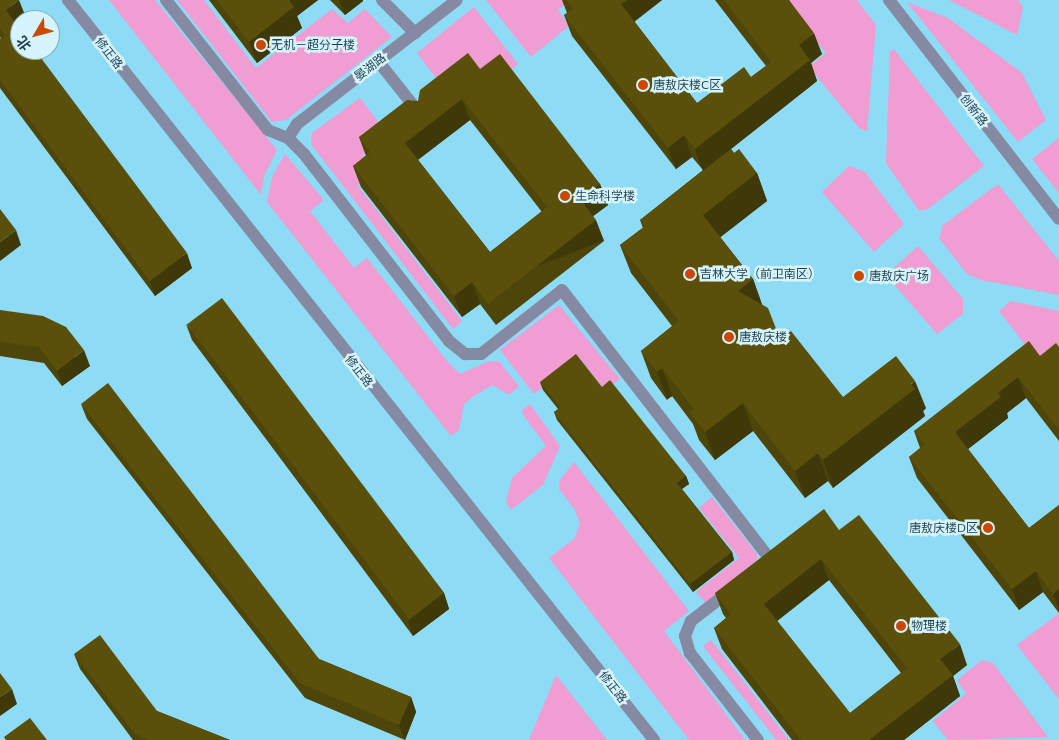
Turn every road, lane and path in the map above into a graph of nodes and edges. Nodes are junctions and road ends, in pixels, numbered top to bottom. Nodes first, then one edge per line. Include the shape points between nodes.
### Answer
1 (68, 0) edge
2 (166, 0) edge
3 (382, 0) edge
4 (457, 0) edge
5 (889, 0) edge
6 (415, 33) junction
7 (378, 61) junction
8 (421, 116) edge
9 (288, 138) junction
10 (1059, 219) edge
11 (654, 740) edge
12 (758, 740) edge

1 - 11 street, 修正路
2 - 9 street via 268,130
3 - 6 street
4 - 6 street, 晏湖路
5 - 10 street, 创新路
6 - 7 street, 晏湖路
7 - 8 street
7 - 9 street, 晏湖路 via 297,124
9 - 12 street via 449,341 465,354 481,354 562,290 770,559 691,621 685,636 690,653

